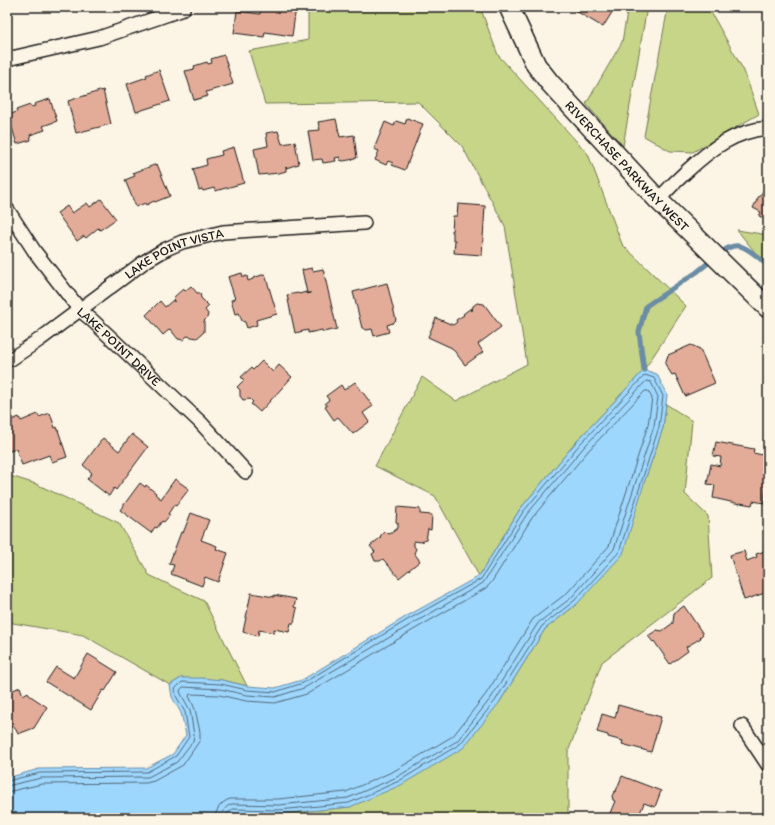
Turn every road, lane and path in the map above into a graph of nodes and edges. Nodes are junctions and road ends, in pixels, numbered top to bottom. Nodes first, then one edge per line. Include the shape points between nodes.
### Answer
1 (509, 7) edge
2 (183, 9) dead end
3 (7, 59) edge
4 (768, 128) edge
5 (658, 200) junction
6 (7, 209) edge
7 (364, 222) dead end
8 (768, 308) edge
9 (80, 310) junction
10 (11, 359) dead end
11 (246, 472) dead end
12 (742, 726) dead end
13 (768, 765) edge

1 - 5 street, RIVERCHASE PARKWAY WEST via 536,65
2 - 3 street via 99,38
4 - 5 street via 738,135 706,153
5 - 8 street, RIVERCHASE PARKWAY WEST
6 - 9 street, LAKE POINT DRIVE via 35,252
7 - 9 street, LAKE POINT VISTA via 230,231 182,242 144,262
9 - 10 street, LAKE POINT VISTA
9 - 11 street, LAKE POINT DRIVE via 200,422
12 - 13 street

